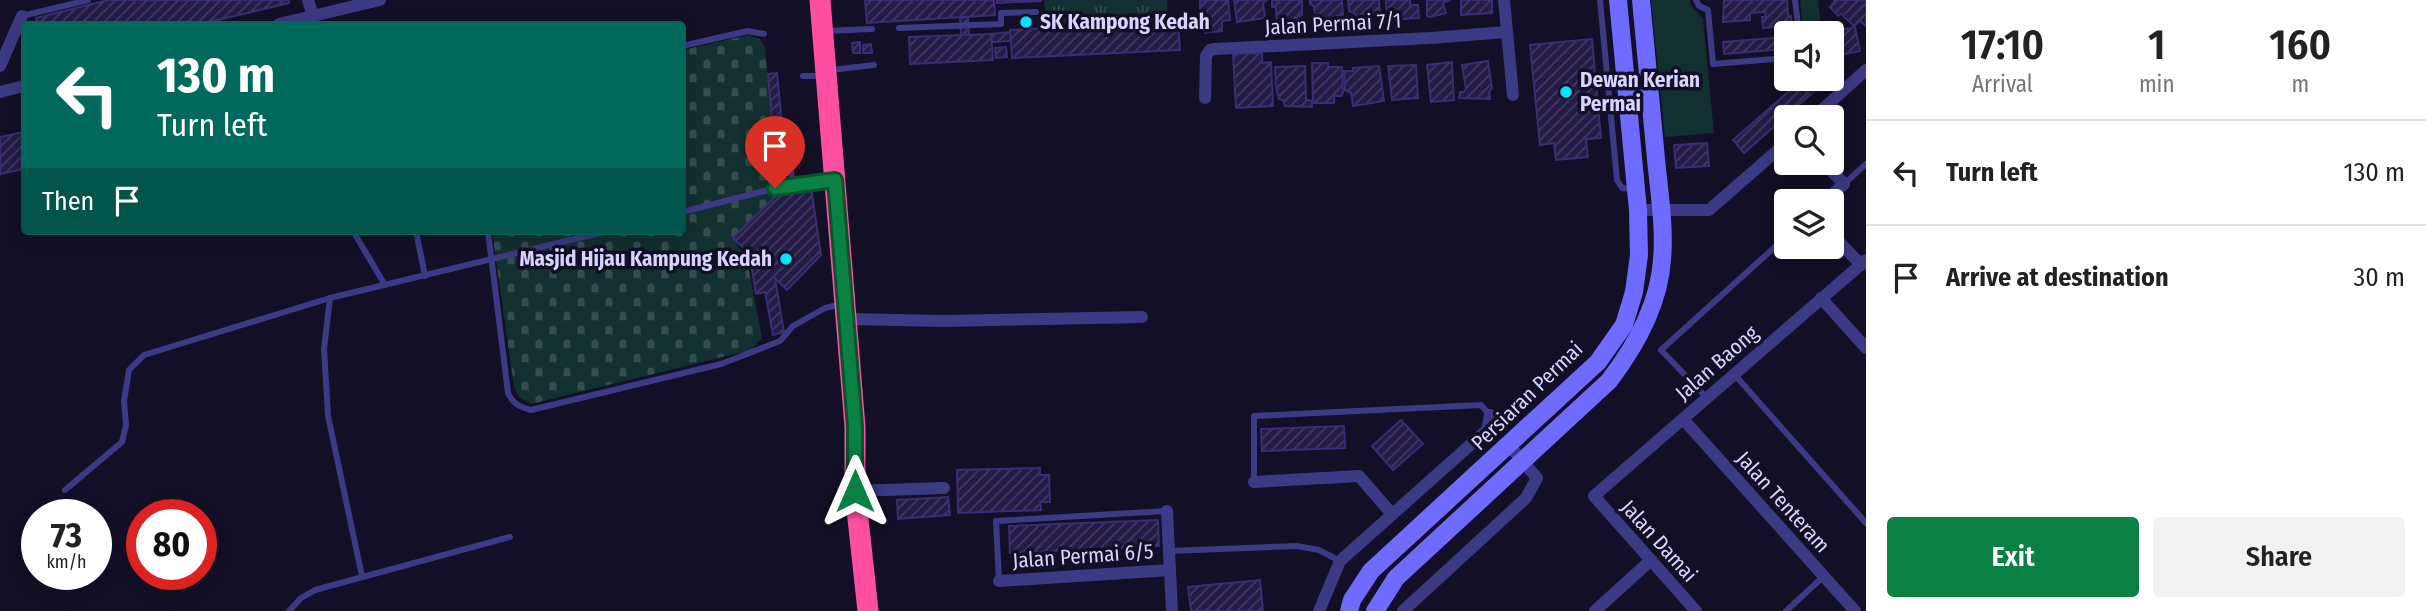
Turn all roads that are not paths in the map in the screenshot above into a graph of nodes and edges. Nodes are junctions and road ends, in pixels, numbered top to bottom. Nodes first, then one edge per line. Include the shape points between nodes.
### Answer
1 (88, 0) edge
2 (308, 0) edge
3 (380, 0) edge
4 (820, 0) edge
5 (1504, 0) edge
6 (1600, 0) edge
7 (1618, 0) edge
8 (1641, 0) edge
9 (1696, 0) edge
10 (1795, 0) edge
11 (1036, 12) dead end
12 (22, 16) joint
13 (313, 16) junction
14 (292, 21) edge
15 (1798, 21) edge
16 (899, 28) dead end
17 (872, 29) dead end
18 (822, 31) junction
19 (1507, 32) junction
20 (764, 34) dead end
21 (686, 45) edge
22 (1774, 59) edge
23 (874, 65) dead end
24 (0, 66) edge
25 (1866, 70) edge
26 (825, 73) junction
27 (803, 76) dead end
28 (21, 87) edge
29 (0, 92) edge
30 (1513, 95) dead end
31 (1205, 98) dead end
32 (1827, 105) edge
33 (1774, 153) edge
34 (1866, 164) edge
35 (791, 171) dead end
36 (1835, 175) edge
37 (835, 180) junction
38 (792, 184) junction
39 (1844, 184) junction
40 (1636, 188) junction
41 (1838, 189) edge
42 (1638, 210) junction
43 (1661, 210) junction
44 (686, 211) edge
45 (355, 235) edge
46 (417, 235) edge
47 (489, 235) edge
48 (593, 235) edge
49 (1844, 245) edge
50 (1774, 248) edge
51 (492, 261) junction
52 (1863, 262) edge
53 (425, 276) junction
54 (385, 285) junction
55 (330, 298) junction
56 (1821, 298) junction
57 (846, 311) junction
58 (1142, 317) dead end
59 (1866, 348) edge
60 (1734, 374) junction
61 (1707, 398) junction
62 (1490, 415) joint
63 (1683, 419) junction
64 (1509, 446) junction
65 (1522, 461) junction
66 (1254, 482) joint
67 (944, 488) dead end
68 (65, 490) dead end
69 (855, 491) junction
70 (1594, 496) joint
71 (1167, 511) joint
72 (1391, 513) junction
73 (1866, 523) edge
74 (510, 537) dead end
75 (1169, 551) junction
76 (1651, 560) junction
77 (1340, 561) junction
78 (1170, 570) junction
79 (362, 576) junction
80 (1824, 576) junction
81 (999, 580) joint
82 (289, 611) edge
83 (868, 611) edge
84 (1172, 611) edge
85 (1319, 611) edge
86 (1349, 611) edge
87 (1375, 611) edge
88 (1403, 611) edge
89 (1595, 611) edge
90 (1696, 611) edge
91 (1786, 611) edge
92 (1855, 611) edge

1 - 12 lane
2 - 13 street
3 - 13 street
4 - 18 highway
5 - 19 street
6 - 40 lane via 1617,180 1622,188
7 - 40 street, Persiaran Permai
8 - 43 street, Persiaran Permai
9 - 22 lane via 1709,10 1713,64
10 - 15 lane
11 - 16 lane via 1001,13 1002,24
12 - 24 street
13 - 14 street
17 - 18 lane
18 - 26 highway
19 - 30 street
19 - 31 street, Jalan Permai 7/1 via 1215,48 1206,56
20 - 21 lane via 748,31
23 - 26 lane
25 - 32 street
26 - 27 lane
26 - 37 highway
28 - 29 street
33 - 43 street via 1709,210
34 - 39 lane
35 - 38 lane
36 - 39 street
37 - 38 lane
37 - 57 highway
38 - 44 lane
39 - 41 street
40 - 42 street, Persiaran Permai
42 - 43 street
42 - 64 street, Persiaran Permai via 1639,255 1624,325 1598,362
43 - 65 street, Persiaran Permai via 1658,284 1629,354 1609,381
45 - 54 lane
46 - 53 lane
47 - 51 lane
48 - 51 lane
49 - 52 street
50 - 61 lane via 1661,350
51 - 53 lane
51 - 57 lane via 508,393 520,407 531,410 721,364 780,341 793,326 825,308
52 - 56 street, Jalan Baong
53 - 54 lane
54 - 55 lane
55 - 68 lane via 144,355 129,370 122,442
55 - 79 lane via 324,349 328,416
56 - 59 street
56 - 60 street, Jalan Baong
57 - 58 street via 944,321
57 - 69 highway
60 - 61 street, Jalan Baong
60 - 73 lane
61 - 63 street, Jalan Baong
62 - 66 lane via 1481,405 1254,416
62 - 72 street via 1487,430
63 - 70 street, Jalan Baong
63 - 80 street, Jalan Tenteram
64 - 65 street
64 - 86 street, Persiaran Permai via 1371,571
65 - 87 street, Persiaran Permai via 1396,578
65 - 88 street via 1537,478 1526,498
66 - 72 street via 1359,476
67 - 69 street
69 - 83 highway
70 - 76 street, Jalan Damai
71 - 75 street
71 - 81 lane via 996,521
72 - 77 street
74 - 79 lane
75 - 77 lane via 1297,546
75 - 78 street
76 - 89 street
76 - 90 street, Jalan Damai
77 - 85 street
78 - 81 street, Jalan Permai 6/5
78 - 84 street
79 - 82 lane via 315,590
80 - 91 lane
80 - 92 street, Jalan Tenteram

